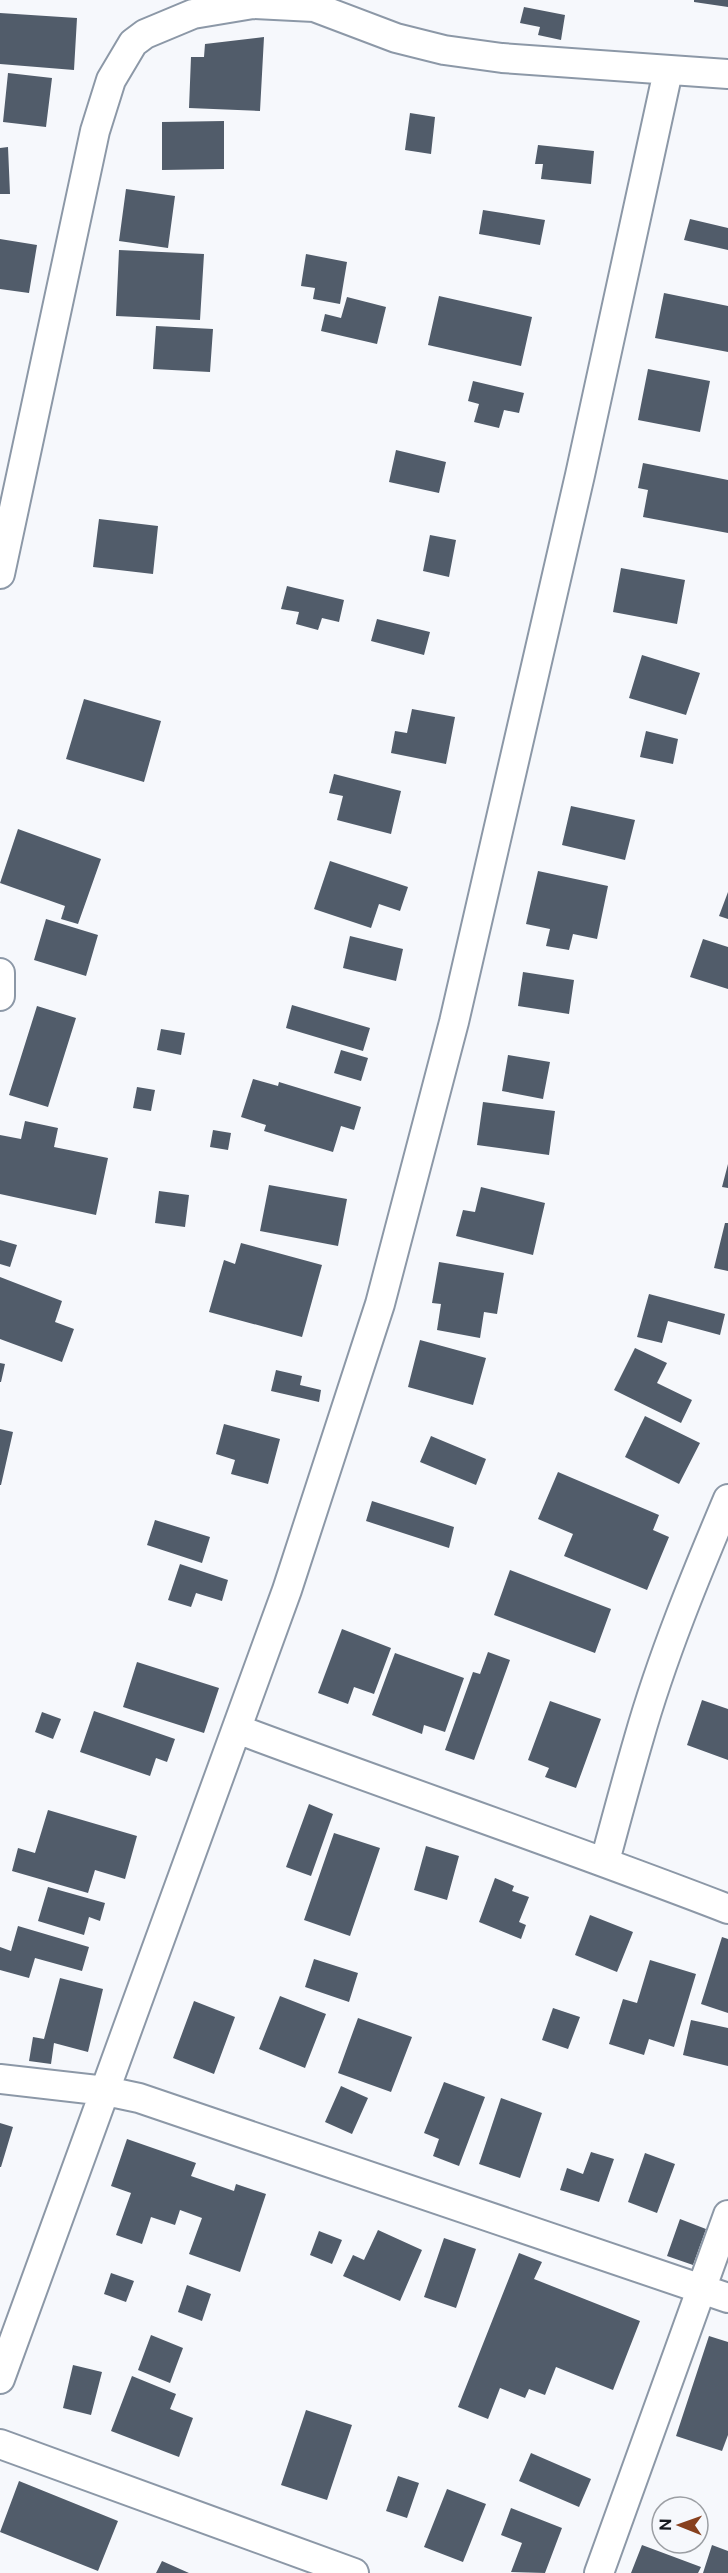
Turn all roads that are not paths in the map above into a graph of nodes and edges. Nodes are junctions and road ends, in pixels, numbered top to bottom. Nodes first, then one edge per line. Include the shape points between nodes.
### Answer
1 (334, 7) edge
2 (668, 71) junction
3 (728, 75) edge
4 (0, 574) edge
5 (0, 973) edge
6 (0, 996) edge
7 (728, 1499) edge
8 (237, 1729) junction
9 (605, 1861) junction
10 (728, 1909) edge
11 (0, 2079) edge
12 (106, 2091) junction
13 (728, 2215) edge
14 (701, 2289) junction
15 (728, 2298) edge
16 (0, 2379) edge
17 (0, 2444) edge
18 (354, 2573) edge
19 (599, 2573) edge

1 - 2 street via 396,38 444,50
1 - 4 street via 253,4 193,14 145,34 124,57 111,80 95,131
2 - 3 street
2 - 8 street via 454,1023 380,1304 287,1590
5 - 6 street
7 - 9 street via 660,1673
8 - 9 street
8 - 12 street
9 - 10 street
11 - 12 street
12 - 14 street via 139,2098
12 - 16 street
13 - 14 street
14 - 15 street
14 - 19 street
17 - 18 street

